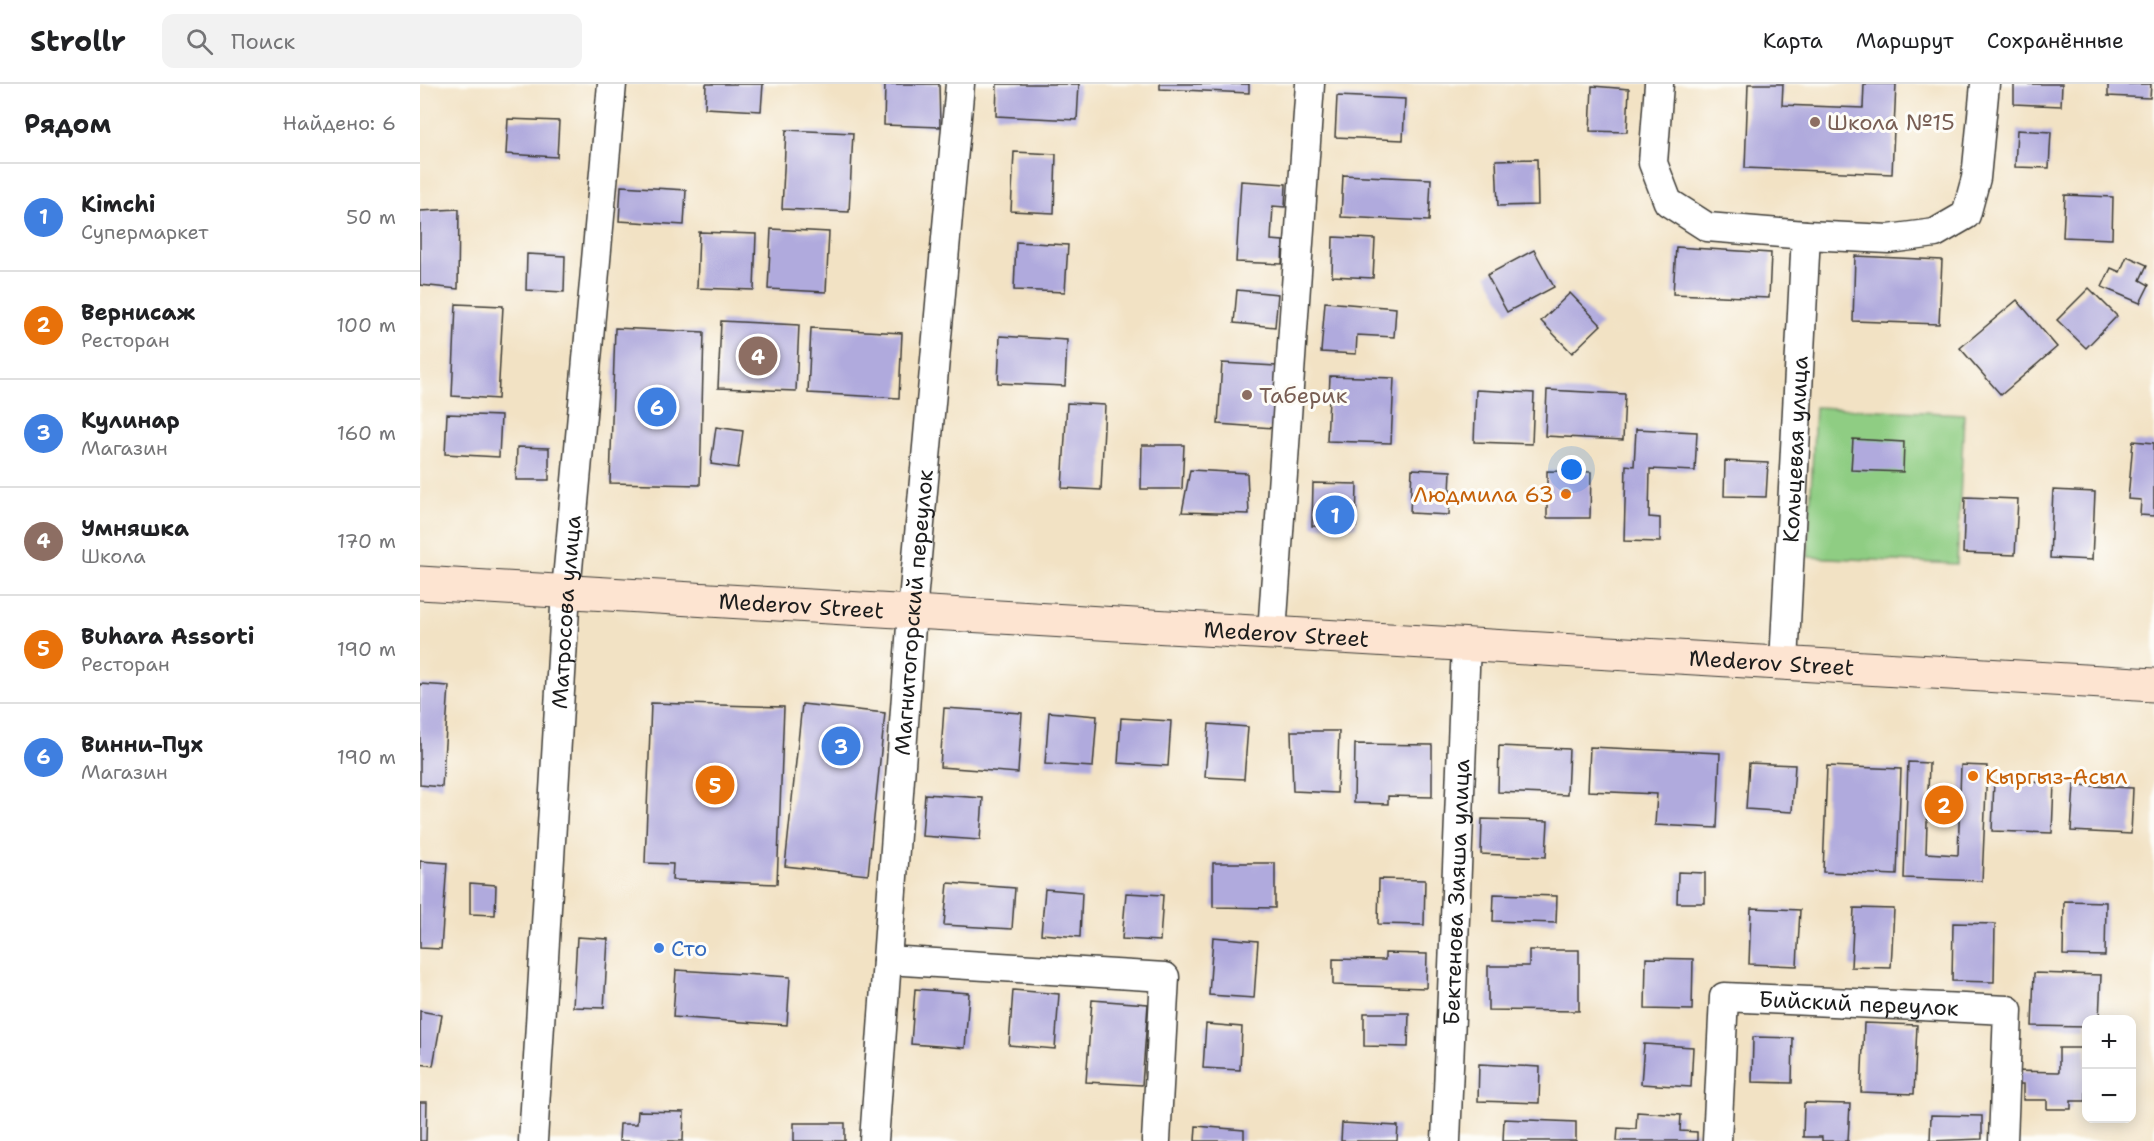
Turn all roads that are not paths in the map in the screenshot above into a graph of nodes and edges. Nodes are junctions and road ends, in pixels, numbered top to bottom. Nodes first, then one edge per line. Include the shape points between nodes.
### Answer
1 (612, 84) edge
2 (960, 84) edge
3 (1310, 84) edge
4 (1659, 84) edge
5 (1984, 84) edge
6 (1806, 235) junction
7 (420, 583) edge
8 (566, 591) junction
9 (912, 612) junction
10 (1272, 633) junction
11 (1466, 644) junction
12 (1784, 663) junction
13 (2154, 685) edge
14 (887, 960) junction
15 (533, 1141) edge
16 (874, 1141) edge
17 (1156, 1141) edge
18 (1446, 1141) edge
19 (1717, 1141) edge
20 (2002, 1141) edge

1 - 8 street, Матросова улица
2 - 9 street, Магнитогорский переулок
3 - 10 street
4 - 6 street via 1653,163 1668,202 1707,227
5 - 6 street via 1976,178 1966,215 1935,233 1889,239
6 - 12 street, Кольцевая улица
7 - 8 main road, Mederov Street
8 - 9 main road, Mederov Street
8 - 15 street, Матросова улица
9 - 10 main road, Mederov Street
9 - 14 street, Магнитогорский переулок
10 - 11 main road, Mederov Street
11 - 12 main road, Mederov Street
11 - 18 street, Бектенова Зияша улица
12 - 13 main road, Mederov Street
14 - 16 street, Магнитогорский переулок
14 - 17 street via 1165,977
19 - 20 street, Бийский переулок via 1724,997 2008,1010

